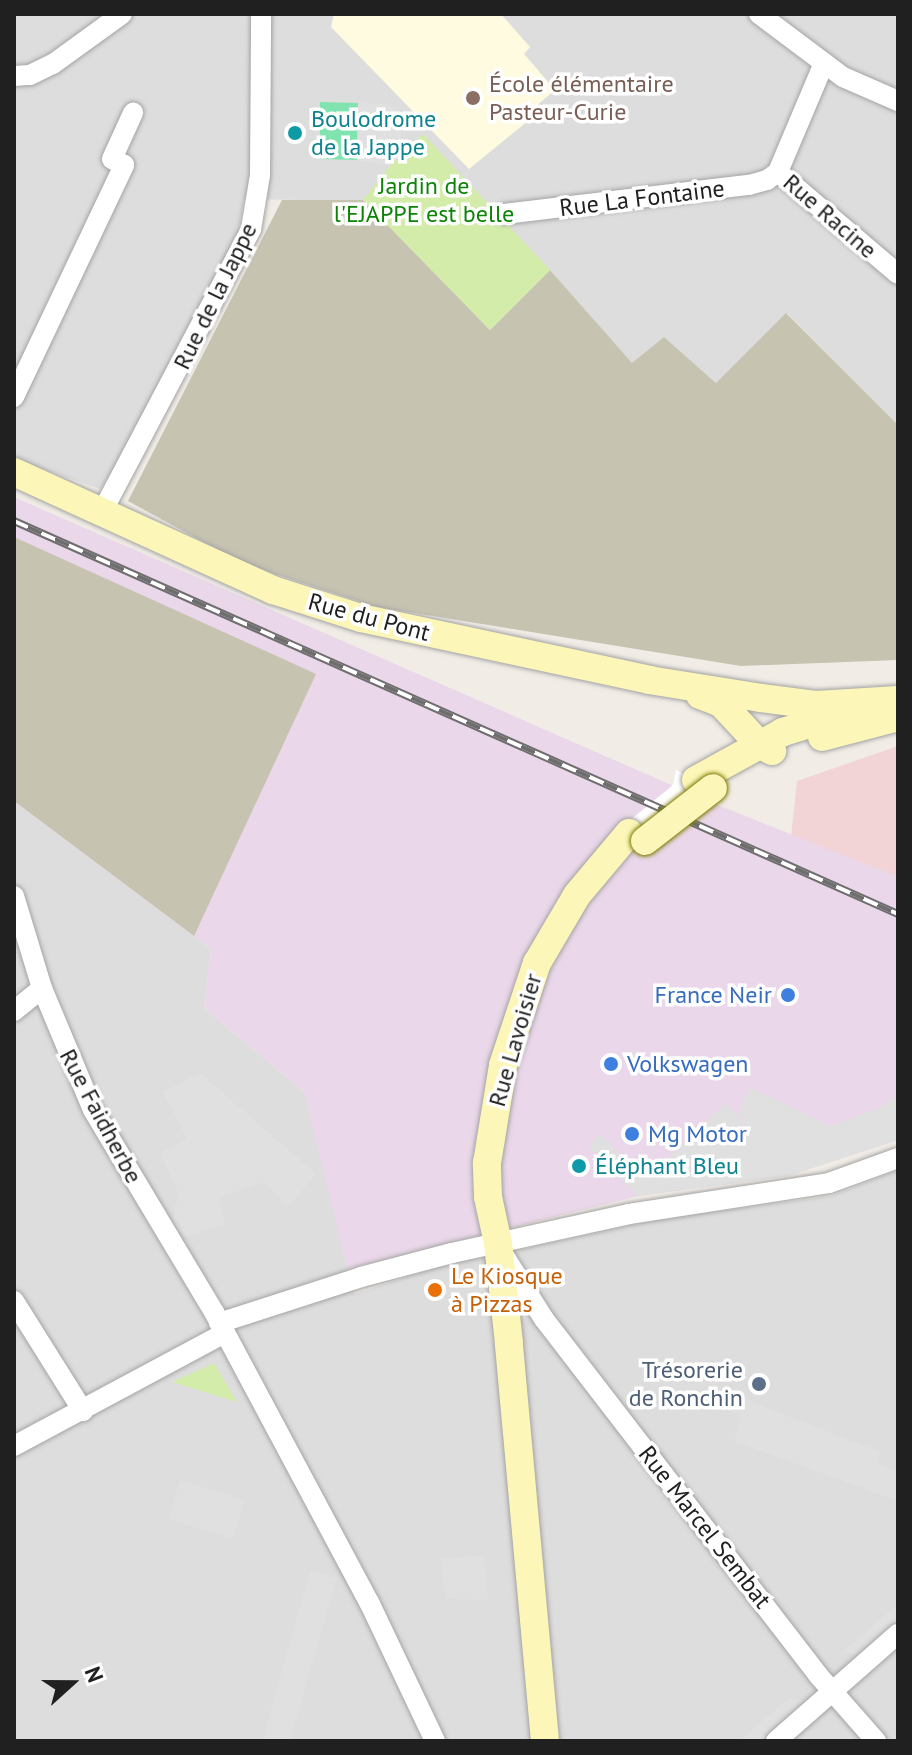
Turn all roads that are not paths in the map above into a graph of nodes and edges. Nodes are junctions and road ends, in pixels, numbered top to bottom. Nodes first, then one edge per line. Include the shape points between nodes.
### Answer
1 (122, 14) edge
2 (261, 14) edge
3 (759, 14) edge
4 (824, 63) junction
5 (14, 76) edge
6 (898, 101) edge
7 (133, 113) dead end
8 (778, 172) junction
9 (504, 214) dead end
10 (898, 274) edge
11 (14, 397) edge
12 (14, 472) edge
13 (102, 512) junction
14 (649, 680) junction
15 (689, 692) junction
16 (729, 692) junction
17 (898, 702) edge
18 (898, 717) edge
19 (770, 745) junction
20 (706, 780) junction
21 (637, 838) junction
22 (14, 896) edge
23 (42, 988) junction
24 (14, 1011) edge
25 (898, 1158) edge
26 (498, 1243) junction
27 (14, 1301) edge
28 (221, 1328) junction
29 (83, 1411) junction
30 (14, 1446) edge
31 (898, 1634) edge
32 (832, 1692) junction
33 (435, 1741) edge
34 (548, 1741) edge
35 (776, 1741) edge
36 (876, 1741) edge

1 - 5 street via 53,64
2 - 13 street, Rue de la Jappe via 259,185 251,229
3 - 4 street
4 - 6 street
4 - 8 street, Rue Racine
7 - 11 street via 112,159 124,165
8 - 9 street, Rue La Fontaine via 759,183
8 - 10 street, Rue Racine
12 - 13 main road, Rue du Pont
13 - 14 main road, Rue du Pont via 273,590 325,608
14 - 15 main road, Rue du Pont
14 - 16 main road, Rue du Pont
15 - 19 main road, Rue du Pont via 721,703
15 - 20 main road, Rue du Pont via 709,703 721,721 723,748
16 - 17 main road, Rue du Pont via 816,705
16 - 19 main road, Rue du Pont via 757,709 768,724
17 - 19 main road, Rue Lavoisier via 829,716
18 - 19 main road, Rue Lavoisier
19 - 20 main road, Rue Lavoisier
20 - 21 main road, Rue Lavoisier
21 - 26 main road, Rue Lavoisier via 578,913 546,981 511,1090
21 - 26 main road, Rue Lavoisier via 561,918 523,997 490,1134 487,1191
22 - 23 street, Rue Faidherbe
23 - 24 street
23 - 28 street, Rue Faidherbe via 93,1110
25 - 26 street via 829,1183 606,1218
26 - 28 street via 361,1277
26 - 32 street, Rue Marcel Sembat via 535,1308
26 - 34 main road, Rue Lavoisier
27 - 29 street
28 - 29 street
28 - 33 street, Rue Faidherbe via 352,1568
29 - 30 street
31 - 32 street
32 - 35 street
32 - 36 street, Rue Marcel Sembat

